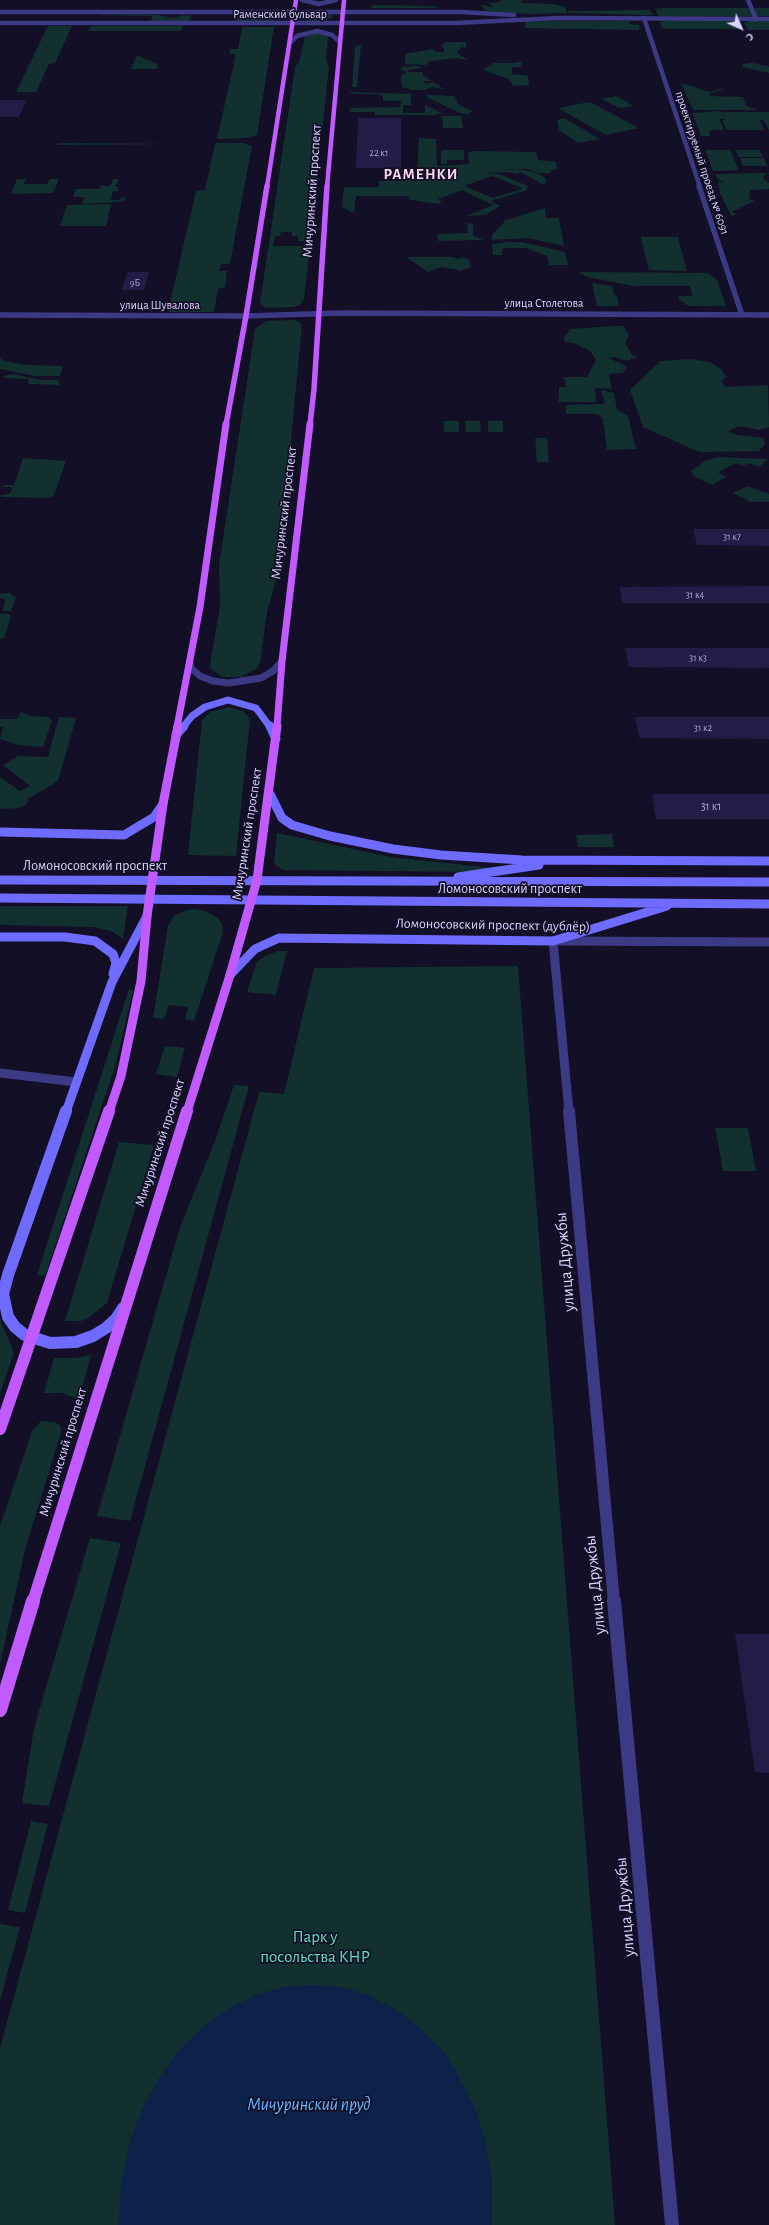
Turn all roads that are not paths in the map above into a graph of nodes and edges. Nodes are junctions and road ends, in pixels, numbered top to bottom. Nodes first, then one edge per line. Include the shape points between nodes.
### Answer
1 (296, 0) edge
2 (302, 0) edge
3 (336, 0) edge
4 (344, 0) edge
5 (748, 0) edge
6 (343, 11) junction
7 (0, 12) edge
8 (220, 12) junction
9 (293, 12) junction
10 (495, 13) junction
11 (559, 18) junction
12 (644, 18) junction
13 (756, 19) junction
14 (769, 19) edge
15 (496, 21) junction
16 (0, 23) edge
17 (215, 24) junction
18 (291, 24) junction
19 (342, 24) junction
20 (340, 42) junction
21 (290, 43) junction
22 (320, 313) junction
23 (0, 315) edge
24 (742, 315) junction
25 (769, 315) edge
26 (246, 316) junction
27 (282, 661) junction
28 (190, 662) junction
29 (176, 735) junction
30 (276, 739) junction
31 (270, 794) junction
32 (163, 804) junction
33 (0, 832) edge
34 (569, 861) junction
35 (769, 861) edge
36 (152, 875) junction
37 (0, 880) edge
38 (257, 880) junction
39 (422, 882) junction
40 (769, 882) edge
41 (0, 898) edge
42 (150, 899) junction
43 (252, 900) junction
44 (676, 903) junction
45 (769, 904) edge
46 (146, 916) junction
47 (0, 937) edge
48 (553, 941) junction
49 (769, 942) edge
50 (230, 975) junction
51 (112, 982) junction
52 (0, 1073) edge
53 (76, 1082) junction
54 (125, 1306) junction
55 (32, 1338) junction
56 (0, 1429) edge
57 (0, 1710) edge
58 (672, 2225) edge

1 - 9 main road
2 - 3 street via 319,4
4 - 6 main road, Мичуринский проспект
5 - 13 street
6 - 9 street, Раменский бульвар
6 - 10 street, Раменский бульвар
6 - 19 main road, Мичуринский проспект
7 - 8 street, Раменский бульвар
8 - 9 street, Раменский бульвар
8 - 17 street via 232,15 234,19
9 - 18 main road
10 - 11 street, Раменский бульвар
10 - 15 street via 504,18
11 - 12 street, Раменский бульвар
11 - 15 street, Раменский бульвар
12 - 13 street, Раменский бульвар
12 - 24 street, проектируемый проезд № 6091
13 - 14 street, Раменский бульвар
15 - 19 street, Раменский бульвар
16 - 17 street, Раменский бульвар
17 - 18 street, Раменский бульвар
18 - 19 street, Раменский бульвар
18 - 21 main road
19 - 20 main road, Мичуринский проспект
20 - 21 street via 332,34 317,32 297,36
20 - 22 main road, Мичуринский проспект via 326,185
21 - 26 main road
22 - 24 street, улица Столетова
22 - 26 street, улица Шувалова
22 - 27 main road, Мичуринский проспект via 314,389
23 - 26 street, улица Шувалова
24 - 25 street, улица Столетова
26 - 28 main road via 226,422
27 - 28 street via 273,671 260,678 229,683 200,676 191,668
27 - 30 main road, Мичуринский проспект
28 - 29 main road
29 - 30 main road via 192,716 205,707 228,700 256,708 270,724
29 - 32 main road
30 - 31 main road, Мичуринский проспект
31 - 34 main road via 282,818 292,825 342,839 441,855
31 - 38 main road, Мичуринский проспект
32 - 33 main road via 154,817 124,835
32 - 36 main road
34 - 35 main road
34 - 39 main road
36 - 37 main road, Ломоносовский проспект
36 - 38 main road, Ломоносовский проспект via 189,880
36 - 42 main road
38 - 39 main road, Ломоносовский проспект
38 - 43 main road, Мичуринский проспект
39 - 40 main road, Ломоносовский проспект
41 - 42 main road
42 - 43 main road, Ломоносовский проспект
42 - 46 main road
43 - 44 main road, Ломоносовский проспект
43 - 50 main road, Мичуринский проспект
44 - 45 main road, Ломоносовский проспект
44 - 48 main road
46 - 51 main road
46 - 55 main road via 141,981 121,1076
47 - 51 main road via 66,937 94,941 113,954 116,963
48 - 49 street, Ломоносовский проспект (дублёр)
48 - 50 main road, Ломоносовский проспект (дублёр) via 290,937 268,942 255,949
48 - 58 street, улица Дружбы
50 - 54 main road, Мичуринский проспект
51 - 53 main road
52 - 53 street
53 - 55 main road via 3,1294 8,1317 15,1327
54 - 55 main road via 106,1328 79,1341 50,1343
54 - 57 main road, Мичуринский проспект
55 - 56 main road

